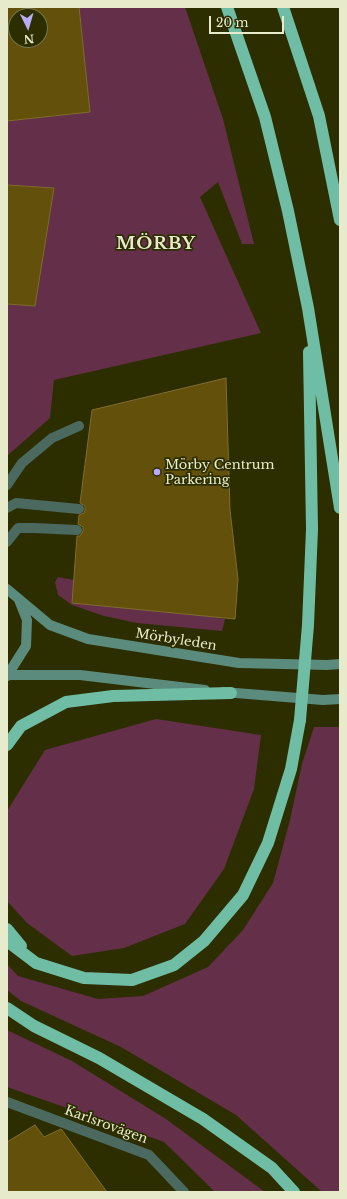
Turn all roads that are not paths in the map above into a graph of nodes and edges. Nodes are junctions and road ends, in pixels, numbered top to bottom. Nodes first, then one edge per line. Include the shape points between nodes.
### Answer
1 (227, 7) edge
2 (283, 7) edge
3 (340, 220) edge
4 (308, 308) junction
5 (79, 426) dead end
6 (7, 485) edge
7 (7, 508) edge
8 (340, 508) edge
9 (79, 510) dead end
10 (77, 530) dead end
11 (7, 542) edge
12 (7, 589) edge
13 (19, 600) junction
14 (340, 664) edge
15 (8, 675) edge
16 (231, 693) junction
17 (340, 699) edge
18 (7, 745) edge
19 (7, 929) edge
20 (7, 941) edge
21 (36, 963) junction
22 (7, 1008) edge
23 (7, 1102) edge
24 (184, 1192) edge
25 (294, 1192) edge

1 - 4 highway via 265,117
2 - 3 highway via 319,116
4 - 8 highway
4 - 21 highway, bridge via 312,529 308,625 300,720 291,769 268,842 243,895 204,941 174,965 132,980 84,978
5 - 6 lane via 52,438 22,463
7 - 9 lane via 16,503
10 - 11 lane via 18,528
12 - 13 street, Mörbyleden
13 - 14 street, Mörbyleden via 50,625 88,639 239,663
13 - 15 street via 27,620 26,646
15 - 16 street via 80,675
16 - 17 street
16 - 18 highway via 113,696 66,702 21,726
19 - 21 highway
20 - 21 highway
22 - 25 highway via 34,1026 99,1058 203,1119 272,1168
23 - 24 lane, Karlsrovägen via 149,1155

